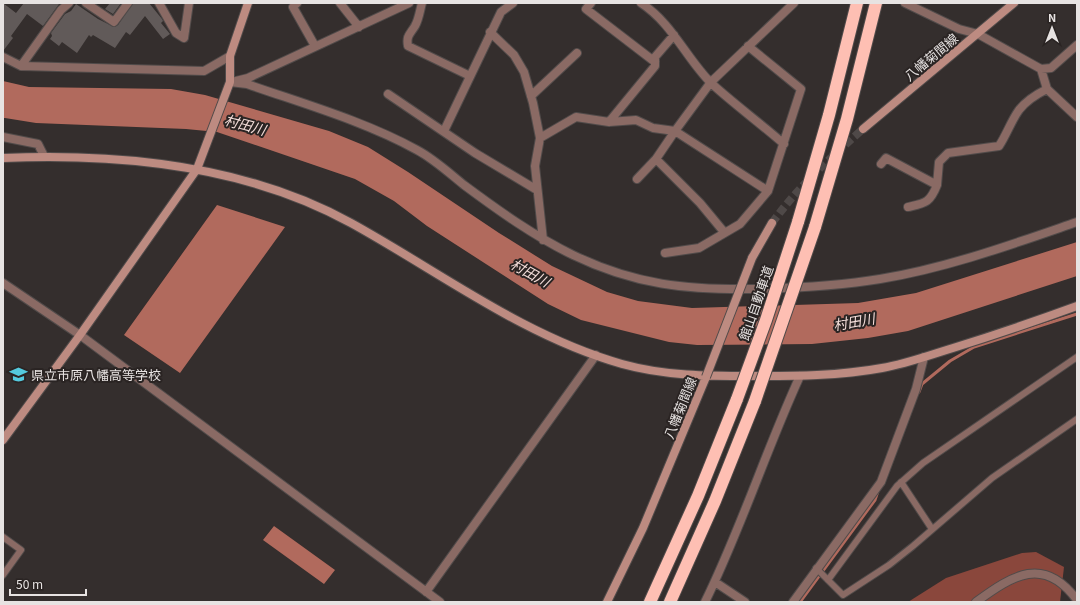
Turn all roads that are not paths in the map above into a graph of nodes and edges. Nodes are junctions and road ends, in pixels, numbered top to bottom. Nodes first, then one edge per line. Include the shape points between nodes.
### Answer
1 (69, 3) edge
2 (86, 3) edge
3 (128, 3) edge
4 (159, 3) edge
5 (189, 3) edge
6 (248, 3) edge
7 (298, 3) edge
8 (340, 3) edge
9 (409, 3) edge
10 (422, 3) edge
11 (513, 3) edge
12 (591, 3) edge
13 (641, 3) edge
14 (794, 3) edge
15 (857, 3) edge
16 (876, 3) edge
17 (905, 3) edge
18 (1014, 3) edge
19 (358, 27) junction
20 (490, 32) junction
21 (978, 34) junction
22 (674, 35) junction
23 (1077, 45) edge
24 (315, 46) junction
25 (748, 46) junction
26 (577, 53) dead end
27 (230, 56) junction
28 (3, 57) edge
29 (655, 62) junction
30 (21, 66) junction
31 (1041, 69) junction
32 (470, 76) junction
33 (230, 82) junction
34 (710, 82) junction
35 (1047, 89) junction
36 (388, 94) dead end
37 (531, 96) junction
38 (1077, 117) edge
39 (609, 122) junction
40 (864, 129) tunnel mouth
41 (444, 131) junction
42 (675, 131) junction
43 (3, 137) edge
44 (540, 138) junction
45 (784, 144) junction
46 (44, 156) junction
47 (3, 158) edge
48 (656, 159) junction
49 (881, 164) dead end
50 (197, 169) junction
51 (637, 179) dead end
52 (937, 185) junction
53 (537, 190) junction
54 (768, 191) junction
55 (908, 207) dead end
56 (1077, 222) edge
57 (772, 223) tunnel mouth
58 (724, 232) junction
59 (543, 240) junction
60 (665, 253) dead end
61 (3, 283) edge
62 (1077, 306) edge
63 (80, 335) junction
64 (596, 355) junction
65 (924, 357) junction
66 (1077, 357) edge
67 (706, 376) junction
68 (800, 376) junction
69 (1077, 419) edge
70 (3, 440) edge
71 (901, 482) junction
72 (932, 529) junction
73 (3, 538) edge
74 (816, 568) junction
75 (3, 575) edge
76 (828, 580) junction
77 (715, 582) junction
78 (426, 592) junction
79 (1077, 600) edge
80 (440, 602) edge
81 (607, 602) edge
82 (650, 602) edge
83 (670, 602) edge
84 (705, 602) edge
85 (745, 602) edge
86 (793, 602) edge
87 (976, 602) edge

1 - 30 street via 61,10
2 - 3 street via 114,22
4 - 5 street via 176,33 184,38
6 - 27 street
7 - 24 street via 293,7
8 - 19 street
9 - 19 street
10 - 32 street via 415,25 406,40 408,46
11 - 20 street via 501,12
12 - 29 street via 586,9
13 - 22 street
14 - 25 street
15 - 82 highway, 館山自動車道, bridge via 829,115 773,298 737,399 692,510
16 - 83 highway, bridge via 847,119 815,227 755,401
17 - 21 street via 959,29
18 - 21 street, 八幡菊間線
19 - 24 street
20 - 32 street
20 - 37 street via 514,55 524,72
21 - 31 street
21 - 40 street, 八幡菊間線
22 - 29 street via 655,57
22 - 34 street
23 - 31 street via 1051,68
24 - 33 street via 248,78
25 - 34 street
25 - 45 street via 801,90
26 - 37 street
27 - 30 street via 204,71
27 - 33 street
28 - 30 street
29 - 39 street via 655,66
31 - 35 street
32 - 41 street
33 - 50 street
33 - 59 street via 247,84 369,126 419,151
34 - 42 street
34 - 45 street
35 - 38 street
35 - 52 street via 1036,94 1020,110 999,146 948,153 939,162
36 - 41 street
37 - 44 street
39 - 42 street via 636,120 653,128
39 - 44 street via 576,117
41 - 53 street
42 - 48 street
42 - 54 street
43 - 46 street via 38,144
44 - 53 street via 535,166
45 - 54 street
46 - 47 street
46 - 50 street via 125,159
48 - 51 street
48 - 58 street via 700,203
49 - 52 street via 886,158
50 - 63 street
50 - 64 street via 276,190 325,210 355,225 526,326 562,344
52 - 55 street via 927,202
53 - 59 street
54 - 58 street via 740,224
56 - 59 street via 929,269 879,280 803,288 721,289 663,285 603,268
57 - 67 street, 八幡菊間線, bridge via 752,258
58 - 60 street via 699,248
61 - 63 street
62 - 65 street via 1024,326
63 - 70 street
63 - 78 street
64 - 67 street via 650,370
64 - 78 street
65 - 68 street via 886,368
65 - 74 street via 916,389 880,482
66 - 71 lane via 923,463
67 - 68 street
67 - 81 street, 八幡菊間線 via 643,528
68 - 77 street
69 - 72 lane via 992,478
71 - 72 lane
71 - 76 lane
72 - 76 lane via 889,565 843,594
73 - 75 lane via 21,550
74 - 76 lane
74 - 86 street
77 - 84 street
77 - 85 street
78 - 80 street
79 - 87 street via 1061,582 1045,575 1027,574 1014,578

